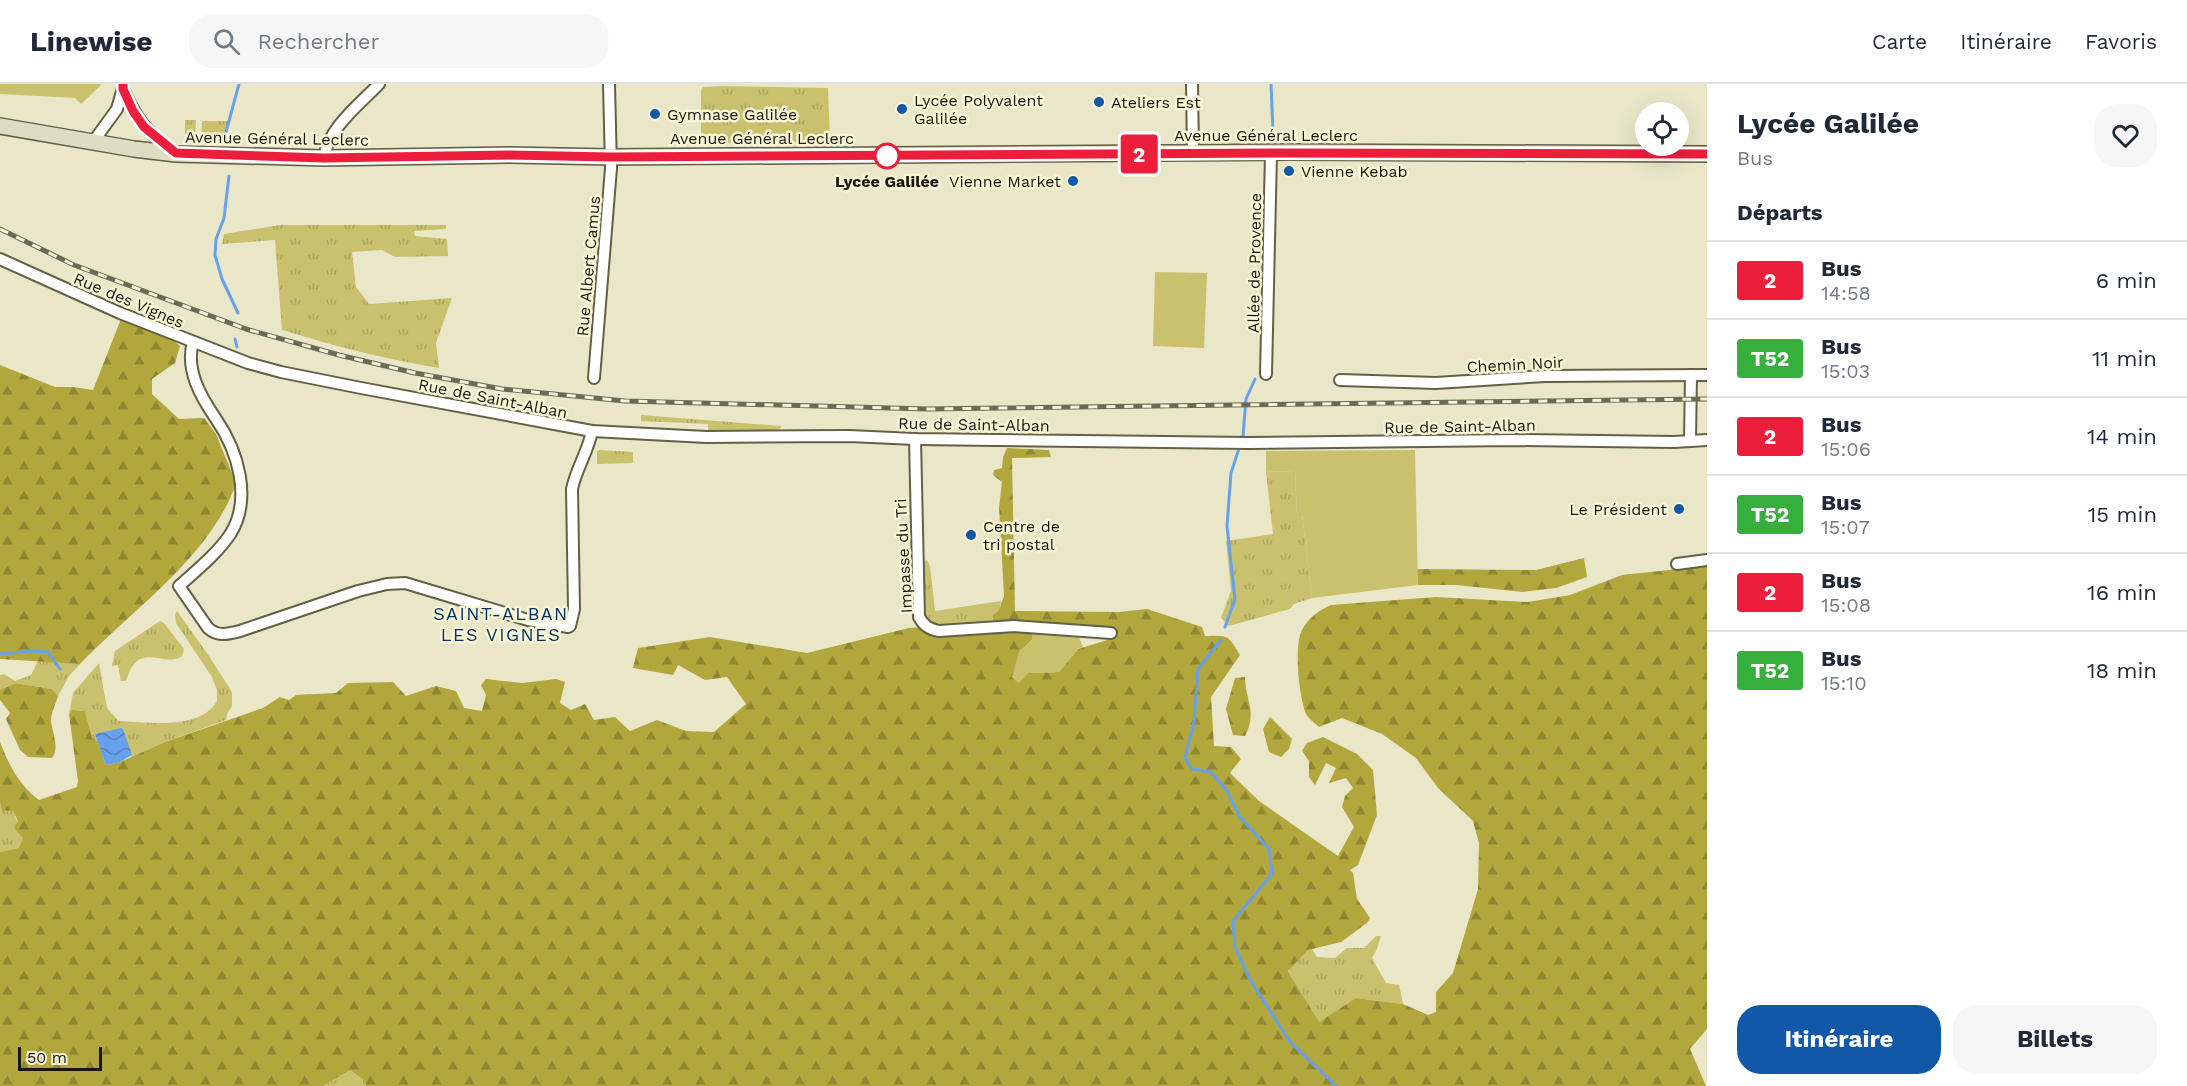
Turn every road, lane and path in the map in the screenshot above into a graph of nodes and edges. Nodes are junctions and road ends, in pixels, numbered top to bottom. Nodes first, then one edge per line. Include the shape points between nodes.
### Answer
1 (379, 84) edge
2 (609, 84) edge
3 (1192, 84) edge
4 (123, 86) edge
5 (0, 126) edge
6 (93, 142) junction
7 (176, 153) junction
8 (1271, 153) junction
9 (1192, 154) junction
10 (1707, 154) edge
11 (611, 157) junction
12 (324, 158) junction
13 (0, 260) edge
14 (193, 342) junction
15 (248, 363) joint
16 (1266, 374) dead end
17 (1691, 375) junction
18 (1707, 375) edge
19 (594, 378) dead end
20 (1340, 380) dead end
21 (592, 431) junction
22 (915, 439) junction
23 (1690, 440) junction
24 (1707, 440) edge
25 (1707, 560) edge
26 (1677, 564) dead end
27 (1111, 633) dead end

1 - 12 street via 332,135
2 - 11 street, Rue Albert Camus
3 - 9 street
4 - 6 street via 117,109
4 - 7 street via 144,127
5 - 6 main road, Avenue Général Leclerc
6 - 7 main road, Avenue Général Leclerc
7 - 12 main road, Avenue Général Leclerc
8 - 9 main road, Avenue Général Leclerc
8 - 10 main road, Avenue Général Leclerc
8 - 16 street, Allée de Provence
9 - 11 main road, Avenue Général Leclerc
11 - 12 main road, Avenue Général Leclerc
11 - 19 street, Rue Albert Camus
13 - 14 street, Rue des Vignes
14 - 15 street, Rue des Vignes
14 - 21 street via 193,376 226,434 238,466 242,500 229,535 179,586 213,633 240,631 366,589 405,583 528,620 570,626 574,609 572,489
15 - 21 street, Rue de Saint-Alban
17 - 18 street, Chemin Noir
17 - 20 street, Chemin Noir via 1545,376 1436,383
17 - 23 street
21 - 22 street, Rue de Saint-Alban via 706,437 828,435
22 - 23 street, Rue de Saint-Alban via 1249,443
22 - 27 street, Impasse du Tri via 923,624 939,631 1014,626
23 - 24 street, Rue de Saint-Alban
25 - 26 street

